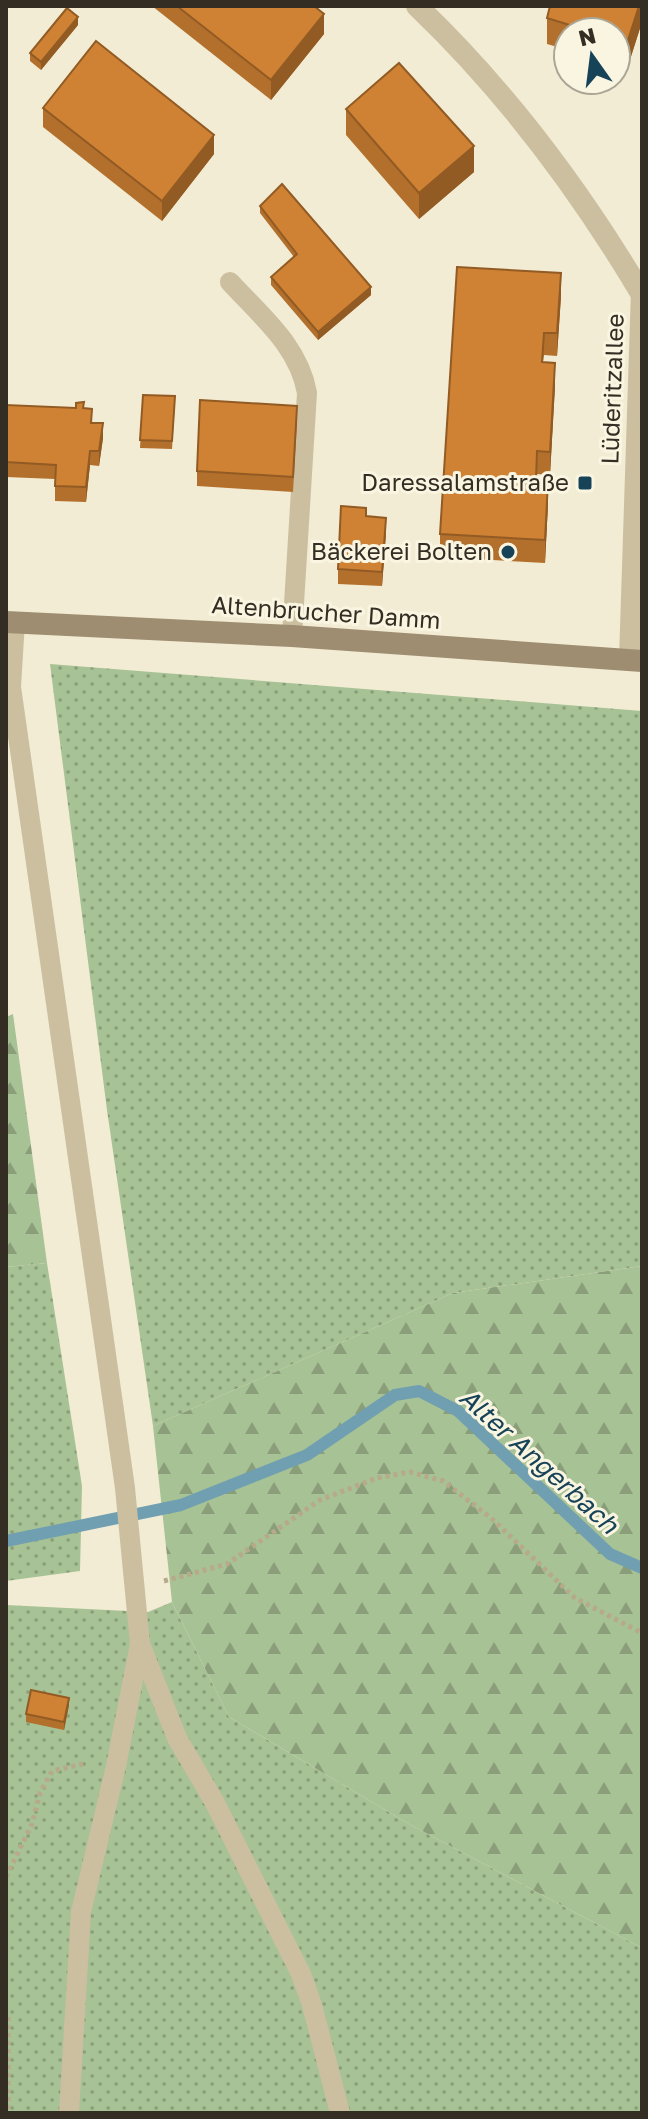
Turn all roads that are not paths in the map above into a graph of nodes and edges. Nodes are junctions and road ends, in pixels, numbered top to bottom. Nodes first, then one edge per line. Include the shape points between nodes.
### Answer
1 (417, 6) edge
2 (230, 282) dead end
3 (642, 292) edge
4 (10, 622) edge
5 (292, 636) junction
6 (636, 660) edge
7 (140, 1644) junction
8 (69, 2113) edge
9 (340, 2113) edge

1 - 3 street, Lüderitzallee via 575,189
2 - 5 lane via 291,347 304,371
3 - 6 street, Lüderitzallee
4 - 5 main road, Altenbrucher Damm
4 - 7 lane via 13,702 125,1488
5 - 6 main road, Altenbrucher Damm
7 - 8 lane via 81,1912
7 - 9 lane via 177,1738 301,1974

